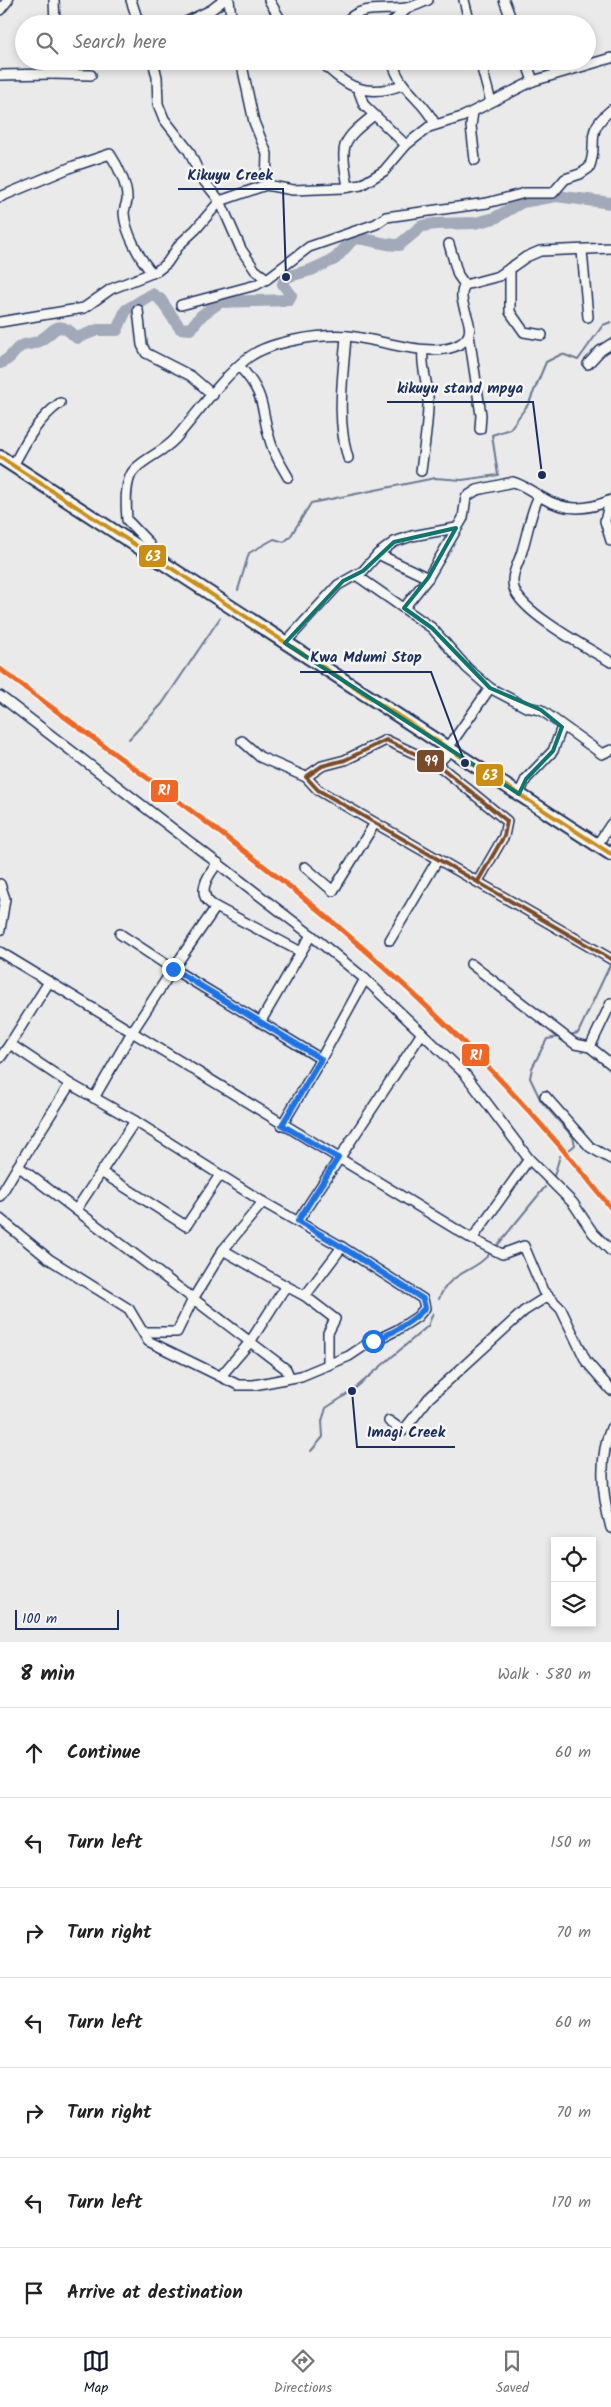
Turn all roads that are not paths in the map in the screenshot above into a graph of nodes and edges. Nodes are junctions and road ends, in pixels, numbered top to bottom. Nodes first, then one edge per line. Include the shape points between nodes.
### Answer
1 (8, 0) edge
2 (54, 0) edge
3 (131, 0) edge
4 (224, 0) edge
5 (229, 0) edge
6 (269, 0) edge
7 (428, 0) edge
8 (464, 0) edge
9 (504, 0) edge
10 (408, 8) junction
11 (0, 10) edge
12 (55, 15) edge
13 (136, 15) edge
14 (201, 15) edge
15 (231, 15) edge
16 (278, 15) edge
17 (352, 15) edge
18 (400, 15) edge
19 (468, 15) edge
20 (510, 15) edge
21 (611, 58) edge
22 (596, 62) edge
23 (53, 70) edge
24 (157, 70) edge
25 (244, 70) edge
26 (329, 70) edge
27 (396, 70) edge
28 (482, 70) edge
29 (529, 70) edge
30 (570, 70) edge
31 (52, 74) junction
32 (0, 75) edge
33 (90, 75) dead end
34 (533, 81) junction
35 (402, 85) junction
36 (358, 89) junction
37 (491, 102) junction
38 (611, 110) edge
39 (473, 112) junction
40 (374, 115) junction
41 (435, 124) junction
42 (406, 145) junction
43 (476, 160) dead end
44 (266, 185) junction
45 (348, 188) junction
46 (0, 196) edge
47 (220, 201) junction
48 (449, 244) dead end
49 (611, 248) edge
50 (582, 251) junction
51 (510, 268) junction
52 (152, 273) junction
53 (267, 279) junction
54 (465, 285) junction
55 (181, 305) dead end
56 (138, 310) dead end
57 (588, 317) dead end
58 (0, 322) edge
59 (469, 335) junction
60 (542, 335) dead end
61 (346, 336) junction
62 (611, 344) edge
63 (423, 350) junction
64 (588, 364) dead end
65 (239, 366) junction
66 (214, 395) junction
67 (60, 403) dead end
68 (480, 429) dead end
69 (0, 458) edge
70 (348, 458) dead end
71 (14, 466) junction
72 (421, 471) dead end
73 (288, 477) dead end
74 (539, 496) junction
75 (610, 501) edge
76 (456, 528) junction
77 (611, 541) edge
78 (378, 554) junction
79 (158, 560) junction
80 (356, 575) junction
81 (428, 578) junction
82 (404, 608) junction
83 (285, 643) junction
84 (611, 662) edge
85 (490, 688) junction
86 (0, 696) edge
87 (562, 726) junction
88 (242, 741) dead end
89 (449, 749) junction
90 (611, 750) edge
91 (437, 764) junction
92 (306, 777) junction
93 (519, 794) junction
94 (375, 823) junction
95 (611, 824) edge
96 (598, 845) junction
97 (611, 854) edge
98 (438, 858) junction
99 (218, 863) junction
100 (305, 867) dead end
101 (478, 881) junction
102 (0, 884) edge
103 (216, 906) junction
104 (0, 930) edge
105 (120, 934) dead end
106 (311, 935) junction
107 (390, 940) dead end
108 (0, 952) edge
109 (301, 952) junction
110 (611, 959) edge
111 (471, 964) dead end
112 (173, 969) junction
113 (365, 979) junction
114 (48, 982) junction
115 (611, 1003) edge
116 (261, 1021) junction
117 (132, 1032) junction
118 (422, 1033) junction
119 (10, 1044) junction
120 (590, 1047) junction
121 (0, 1058) edge
122 (321, 1059) junction
123 (611, 1064) edge
124 (70, 1084) junction
125 (545, 1096) dead end
126 (94, 1098) junction
127 (135, 1121) junction
128 (282, 1125) junction
129 (338, 1158) junction
130 (529, 1159) junction
131 (611, 1159) edge
132 (18, 1166) junction
133 (101, 1172) junction
134 (220, 1175) junction
135 (0, 1196) edge
136 (263, 1202) junction
137 (76, 1210) junction
138 (0, 1219) edge
139 (298, 1221) junction
140 (472, 1239) junction
141 (342, 1247) junction
142 (223, 1250) junction
143 (611, 1251) edge
144 (286, 1286) junction
145 (304, 1296) junction
146 (548, 1296) junction
147 (193, 1299) junction
148 (144, 1332) junction
149 (250, 1342) junction
150 (328, 1365) junction
151 (221, 1376) junction
152 (290, 1378) junction
153 (611, 1390) edge
154 (389, 1421) dead end
155 (611, 1428) edge
156 (611, 1528) edge

1 - 11 street
2 - 12 street
3 - 13 street
4 - 14 street
5 - 15 street
6 - 16 street
7 - 10 street
8 - 19 street
9 - 20 street
10 - 17 street via 365,10
10 - 18 street
21 - 22 street
23 - 31 street
24 - 47 street via 160,110 189,151 201,177
25 - 44 street via 254,122 267,154
26 - 36 street
27 - 35 street
28 - 37 street
29 - 34 street
30 - 34 street
31 - 32 street
31 - 33 street
34 - 37 street
35 - 36 street via 380,92
35 - 41 street via 429,111
36 - 40 street via 361,101
37 - 39 street
38 - 53 street via 595,127 589,168 565,179 553,193 524,193 487,203 386,216 376,224 309,247
39 - 41 street
39 - 43 street via 471,126
40 - 42 street
40 - 45 street via 347,138 344,145
41 - 42 street
42 - 45 street via 380,174
44 - 45 street via 293,190
44 - 47 street
46 - 52 street via 110,154 125,186 124,214 132,239
47 - 52 street via 167,263
47 - 53 street via 241,248 255,270
48 - 54 street via 458,276
49 - 50 street
50 - 51 street via 540,251
50 - 57 street
51 - 54 street via 495,278
51 - 60 street via 510,312 524,332
52 - 58 street via 111,289 84,308
53 - 55 street
54 - 59 street via 462,296 470,325
56 - 66 street via 146,353 191,376
59 - 63 street via 455,347
59 - 68 street via 481,415
61 - 63 street
61 - 65 street via 309,338 271,347 257,352
61 - 70 street via 340,410 342,439
62 - 64 street
63 - 72 street via 428,402
65 - 66 street
65 - 73 street via 260,393 274,449
66 - 79 street via 166,448 135,468 130,475 127,520 148,542
67 - 71 street via 29,435
69 - 71 highway
71 - 79 highway
74 - 75 street via 568,509 592,507
74 - 76 street via 513,482 470,493 464,500 463,518
74 - 84 street via 513,577 516,595 532,612
75 - 77 street via 605,521
76 - 78 street via 405,538
76 - 81 street
78 - 80 street
78 - 81 street
79 - 83 highway
80 - 82 street
80 - 83 street via 338,584
81 - 82 street
82 - 85 street via 432,628 467,668
83 - 89 highway
85 - 87 street via 526,707 540,710
85 - 89 street
86 - 99 street
87 - 90 street via 602,754
87 - 93 street via 552,751 526,779
88 - 92 street via 260,757
89 - 91 street
89 - 93 highway
91 - 92 street via 386,740 345,760 322,766
91 - 101 street via 507,821 504,836
92 - 94 street via 318,790
93 - 96 highway
94 - 98 street
94 - 100 street via 333,891
95 - 96 street
96 - 97 highway
98 - 101 street
98 - 107 street
99 - 103 street via 206,877 203,890 206,899
99 - 106 street
101 - 110 street
102 - 104 street via 5,899
103 - 109 street
103 - 112 street
105 - 112 street
106 - 109 street
106 - 113 street
108 - 114 street
109 - 116 street
111 - 120 street via 575,1044
112 - 116 street
112 - 117 street
113 - 118 street
113 - 122 street
114 - 117 street
114 - 119 street
115 - 120 street
116 - 122 street
117 - 126 street
117 - 128 street
118 - 129 street
118 - 130 street via 465,1074
119 - 121 street
119 - 124 street
120 - 123 street
122 - 128 street
124 - 126 street
124 - 132 street
125 - 131 street via 590,1147
126 - 127 street
127 - 133 street
127 - 134 street
128 - 129 street
129 - 139 street
129 - 140 street
130 - 140 street
130 - 143 street via 572,1203 593,1233
132 - 135 street
132 - 137 street
133 - 134 street via 186,1226
133 - 137 street
134 - 136 street
136 - 139 street
136 - 142 street
137 - 147 street
138 - 148 street via 49,1259 129,1309
139 - 141 street
140 - 146 street via 502,1254 524,1246
141 - 145 street
141 - 150 street via 423,1299 425,1308 397,1330
142 - 144 street
142 - 147 street
144 - 145 street
144 - 149 street
145 - 150 street via 335,1319 328,1333
146 - 153 street via 561,1309 586,1361
146 - 154 street via 524,1311 429,1398 403,1431
147 - 148 street via 177,1332
147 - 149 street
148 - 151 street via 153,1344
149 - 151 street
149 - 152 street via 286,1370
150 - 152 street
151 - 152 street via 242,1386
155 - 156 street via 602,1465 605,1506

